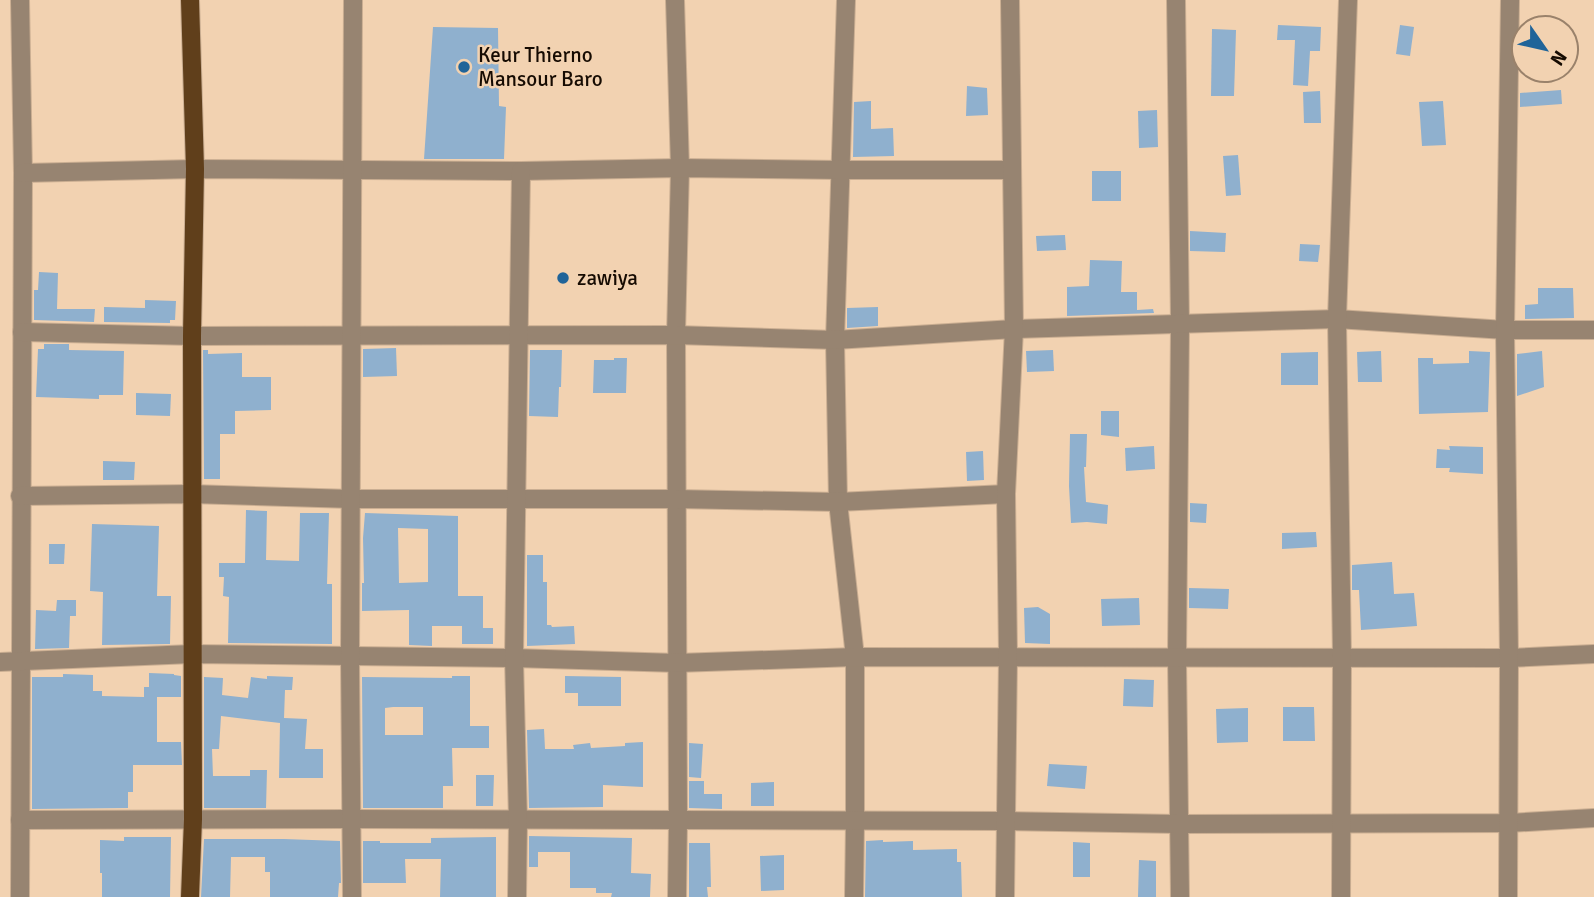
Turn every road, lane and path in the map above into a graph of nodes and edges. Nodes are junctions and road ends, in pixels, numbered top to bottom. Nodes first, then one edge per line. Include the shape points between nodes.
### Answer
1 (20, 0) edge
2 (190, 0) edge
3 (354, 0) edge
4 (675, 0) edge
5 (846, 0) edge
6 (1010, 0) edge
7 (1176, 0) edge
8 (1348, 0) edge
9 (1510, 0) edge
10 (680, 168) junction
11 (195, 169) junction
12 (353, 170) junction
13 (521, 170) junction
14 (841, 170) junction
15 (1011, 170) junction
16 (23, 173) junction
17 (1337, 319) junction
18 (1180, 325) junction
19 (1014, 329) junction
20 (1505, 330) junction
21 (1594, 330) edge
22 (22, 332) junction
23 (519, 334) junction
24 (353, 335) junction
25 (676, 335) junction
26 (192, 336) junction
27 (835, 340) junction
28 (191, 494) junction
29 (1006, 494) junction
30 (20, 496) junction
31 (351, 499) junction
32 (676, 499) junction
33 (516, 500) junction
34 (838, 502) junction
35 (192, 654) junction
36 (1594, 654) edge
37 (1009, 656) junction
38 (350, 657) junction
39 (855, 657) junction
40 (513, 658) junction
41 (1177, 658) junction
42 (1342, 658) junction
43 (1509, 658) junction
44 (0, 662) edge
45 (20, 662) junction
46 (677, 663) junction
47 (1594, 818) edge
48 (192, 819) junction
49 (352, 819) junction
50 (20, 820) junction
51 (518, 820) junction
52 (678, 820) junction
53 (855, 821) junction
54 (1005, 821) junction
55 (1341, 822) junction
56 (1509, 823) junction
57 (1178, 824) junction
58 (20, 897) edge
59 (190, 897) edge
60 (352, 897) edge
61 (517, 897) edge
62 (677, 897) edge
63 (854, 897) edge
64 (1005, 897) edge
65 (1180, 897) edge
66 (1341, 897) edge
67 (1508, 897) edge

1 - 16 street
2 - 11 main road
3 - 12 street
4 - 10 street
5 - 14 street
6 - 15 street
7 - 18 street
8 - 17 street
9 - 20 street
10 - 13 street
10 - 14 street
10 - 25 street
11 - 12 street
11 - 16 street
11 - 26 main road
12 - 13 street
12 - 24 street
13 - 23 street
14 - 15 street
14 - 27 street
15 - 19 street
16 - 22 street
17 - 18 street
17 - 20 street
17 - 42 street
18 - 19 street
18 - 41 street
19 - 27 street
19 - 29 street
20 - 21 street
20 - 43 street
22 - 26 street
22 - 30 street
23 - 24 street
23 - 25 street
23 - 33 street
24 - 26 street
24 - 31 street
25 - 27 street
25 - 32 street
26 - 28 main road
27 - 34 street
28 - 30 street
28 - 31 street
28 - 35 main road
29 - 34 street
29 - 37 street
30 - 45 street
31 - 33 street
31 - 38 street
32 - 33 street
32 - 34 street
32 - 46 street
33 - 40 street
34 - 39 street
35 - 38 street
35 - 45 street
35 - 48 main road
36 - 43 street
37 - 39 street
37 - 41 street
37 - 54 street
38 - 40 street
38 - 49 street
39 - 46 street
39 - 53 street
40 - 46 street
40 - 51 street
41 - 42 street
41 - 57 street
42 - 43 street
42 - 55 street
43 - 56 street
44 - 45 street
45 - 50 street
46 - 52 street
47 - 56 street
48 - 49 street
48 - 50 street
48 - 59 main road
49 - 51 street
49 - 60 street
50 - 58 street
51 - 52 street
51 - 61 street
52 - 53 street
52 - 62 street
53 - 54 street
53 - 63 street
54 - 57 street
54 - 64 street
55 - 56 street
55 - 57 street
55 - 66 street
56 - 67 street
57 - 65 street

